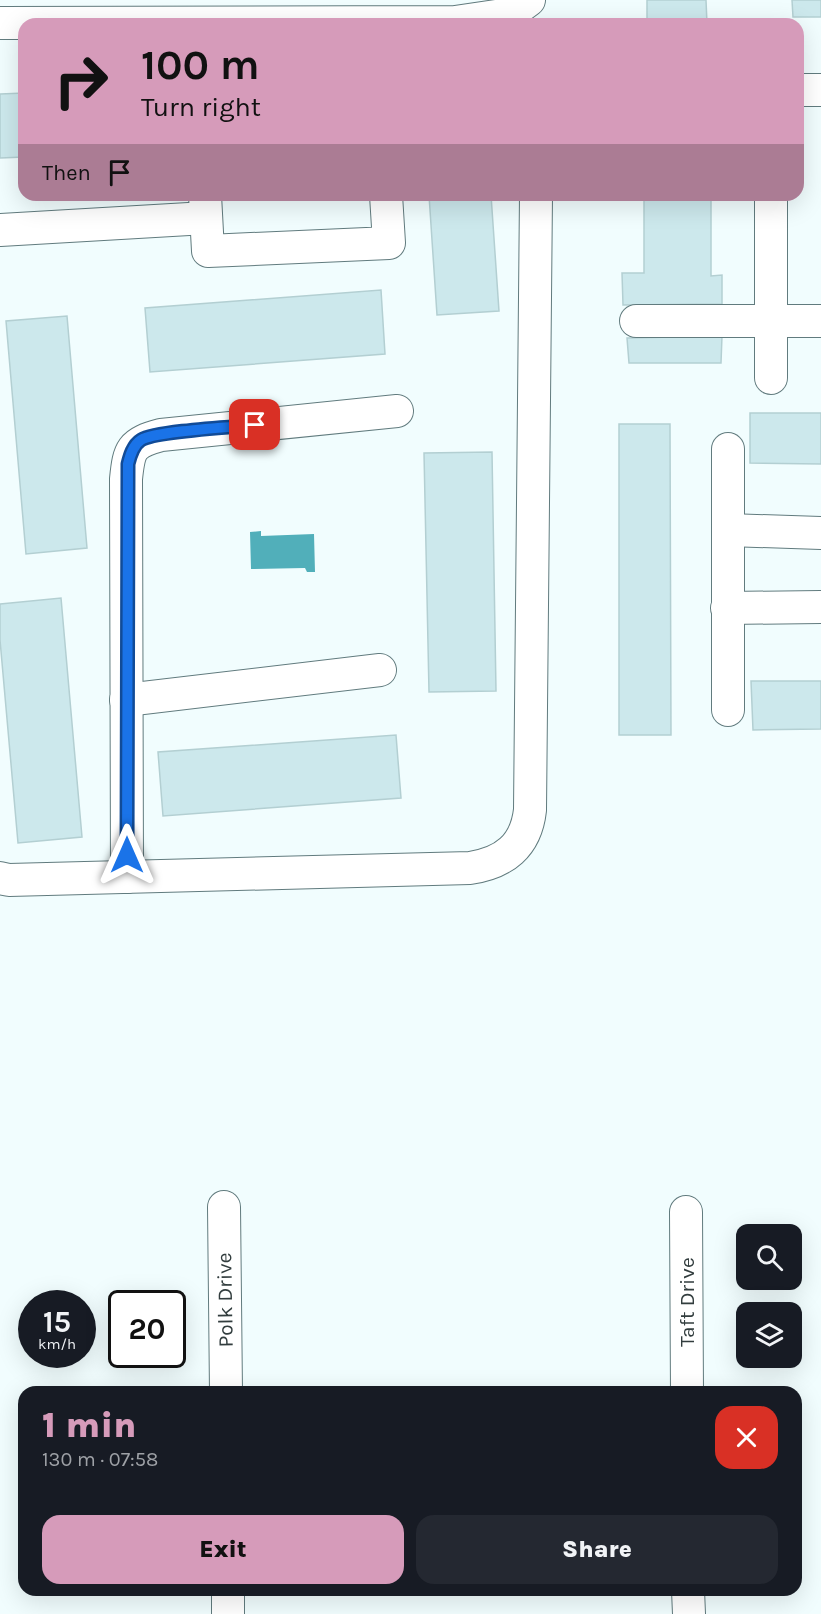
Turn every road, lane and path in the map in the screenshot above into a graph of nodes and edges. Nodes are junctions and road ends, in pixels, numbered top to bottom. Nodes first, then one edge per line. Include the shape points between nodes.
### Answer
1 (195, 0) edge
2 (525, 11) edge
3 (195, 18) edge
4 (482, 18) edge
5 (0, 24) edge
6 (18, 24) edge
7 (804, 90) edge
8 (821, 90) edge
9 (386, 201) edge
10 (536, 201) edge
11 (771, 201) edge
12 (206, 206) edge
13 (0, 230) edge
14 (636, 321) dead end
15 (771, 321) junction
16 (821, 321) edge
17 (771, 378) dead end
18 (398, 411) dead end
19 (728, 449) dead end
20 (728, 530) junction
21 (821, 533) edge
22 (821, 607) edge
23 (727, 608) junction
24 (380, 670) dead end
25 (126, 700) junction
26 (728, 710) dead end
27 (127, 877) junction
28 (0, 878) edge
29 (224, 1207) dead end
30 (686, 1212) dead end
31 (226, 1386) edge
32 (687, 1386) edge
33 (228, 1596) edge
34 (688, 1596) edge
35 (228, 1614) edge
36 (688, 1614) edge

1 - 3 street
2 - 4 street
5 - 6 street
7 - 8 street
9 - 12 street via 389,243 208,251
10 - 27 street via 530,810 521,839 499,861 470,868
11 - 15 street
12 - 13 street
14 - 15 street
15 - 16 street
15 - 17 street
18 - 25 street via 141,440 131,451 126,479
19 - 20 street
20 - 21 street
20 - 23 street
22 - 23 street
23 - 26 street
24 - 25 street
25 - 27 street
27 - 28 street
29 - 31 street, Polk Drive
30 - 32 street, Taft Drive
33 - 35 street
34 - 36 street

